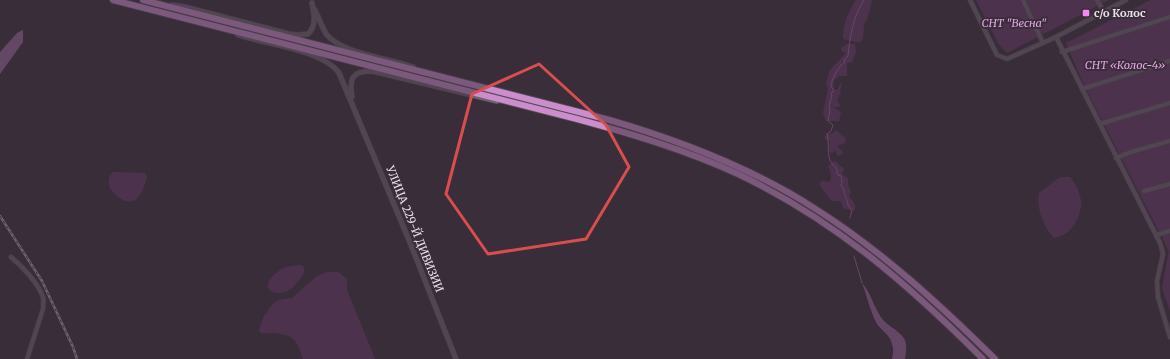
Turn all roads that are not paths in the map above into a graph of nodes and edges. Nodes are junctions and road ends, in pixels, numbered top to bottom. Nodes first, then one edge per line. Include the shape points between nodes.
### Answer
1 (113, 0) edge
2 (145, 0) edge
3 (970, 0) edge
4 (1023, 0) edge
5 (1097, 0) edge
6 (1126, 0) edge
7 (312, 2) edge
8 (1104, 12) junction
9 (1170, 18) edge
10 (218, 27) junction
11 (1056, 37) junction
12 (1043, 43) junction
13 (1062, 52) junction
14 (1170, 61) edge
15 (427, 73) junction
16 (1082, 89) junction
17 (1170, 103) edge
18 (354, 108) junction
19 (532, 108) junction
20 (1100, 124) junction
21 (1170, 141) edge
22 (1116, 158) junction
23 (1170, 184) edge
24 (1144, 191) dead end
25 (1170, 231) edge
26 (1156, 235) junction
27 (11, 257) dead end
28 (1170, 337) edge
29 (27, 359) edge
30 (456, 359) edge
31 (983, 359) edge
32 (995, 359) edge

1 - 10 highway
2 - 7 street via 186,7 298,35 308,34 313,28
2 - 15 highway
3 - 12 street via 997,54 1007,59
4 - 12 street
5 - 8 street
6 - 8 street
7 - 15 street via 326,34 339,44 354,51 404,63
8 - 11 street
9 - 13 street
10 - 18 street via 251,39 310,54 328,62 342,77
10 - 19 highway
11 - 12 street
11 - 13 street
13 - 16 street
14 - 16 street
15 - 32 highway via 629,126 697,149 759,176 814,208 876,251 935,300
16 - 20 street
17 - 20 street
18 - 19 street via 351,80 356,74 366,71
18 - 30 street, УЛИЦА 229-Й ДИВИЗИИ
19 - 31 highway via 673,148 737,174 773,193 833,229 871,257 929,306
20 - 22 street
21 - 22 street
22 - 26 street
23 - 24 street
25 - 26 street
26 - 28 street via 1163,254 1157,281 1158,297
27 - 29 street via 23,266 44,302

